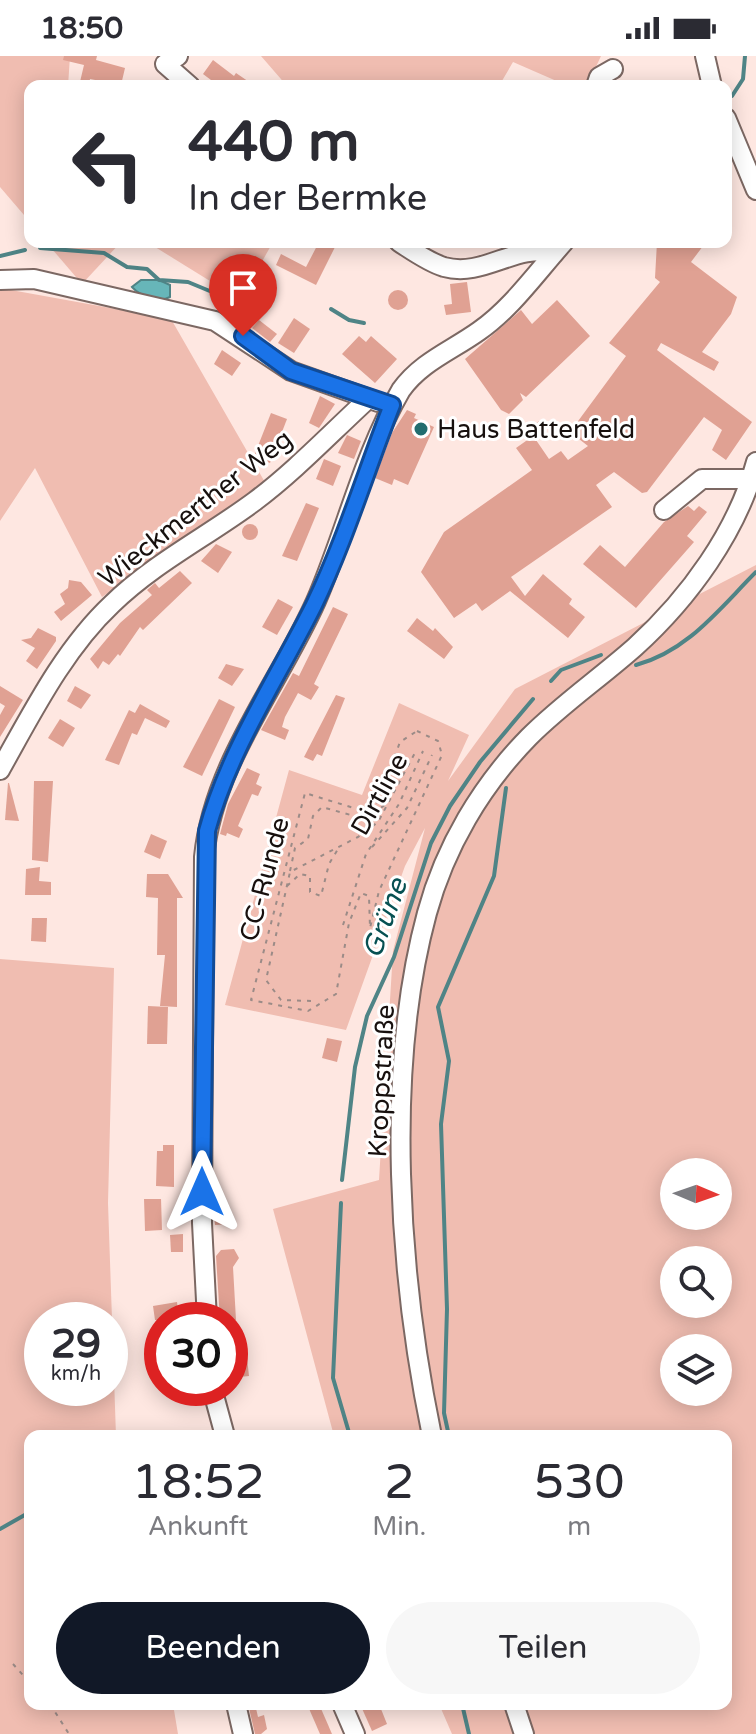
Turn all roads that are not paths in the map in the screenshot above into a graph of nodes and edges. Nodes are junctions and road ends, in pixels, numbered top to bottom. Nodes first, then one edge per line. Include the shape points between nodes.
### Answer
1 (178, 56) edge
2 (705, 56) edge
3 (613, 69) dead end
4 (183, 80) edge
5 (598, 80) edge
6 (708, 80) edge
7 (732, 132) edge
8 (756, 190) edge
9 (410, 248) edge
10 (541, 248) edge
11 (546, 248) edge
12 (0, 280) edge
13 (368, 399) junction
14 (392, 405) junction
15 (754, 471) edge
16 (664, 510) dead end
17 (0, 770) edge
18 (206, 1302) edge
19 (217, 1406) edge
20 (223, 1430) edge
21 (431, 1430) edge
22 (237, 1710) edge
23 (345, 1710) edge
24 (516, 1710) edge
25 (243, 1734) edge
26 (355, 1734) edge
27 (524, 1734) edge

1 - 4 street via 165,64
2 - 6 street
3 - 5 street
7 - 8 street
9 - 10 street via 445,267 473,269
11 - 14 street via 480,331 409,379
12 - 13 street via 34,279 215,321 291,371
13 - 14 street
13 - 17 street, Wieckmerther Weg via 256,500 111,604 41,697
14 - 18 street via 315,602 259,708 213,806 207,831 202,1223
15 - 16 street via 702,479
15 - 21 street, Kroppstraße via 747,495 717,547 674,606 635,646 556,710 497,771 469,813 427,912 408,1011 402,1163 410,1304
19 - 20 street
22 - 25 street
23 - 26 street
24 - 27 street

